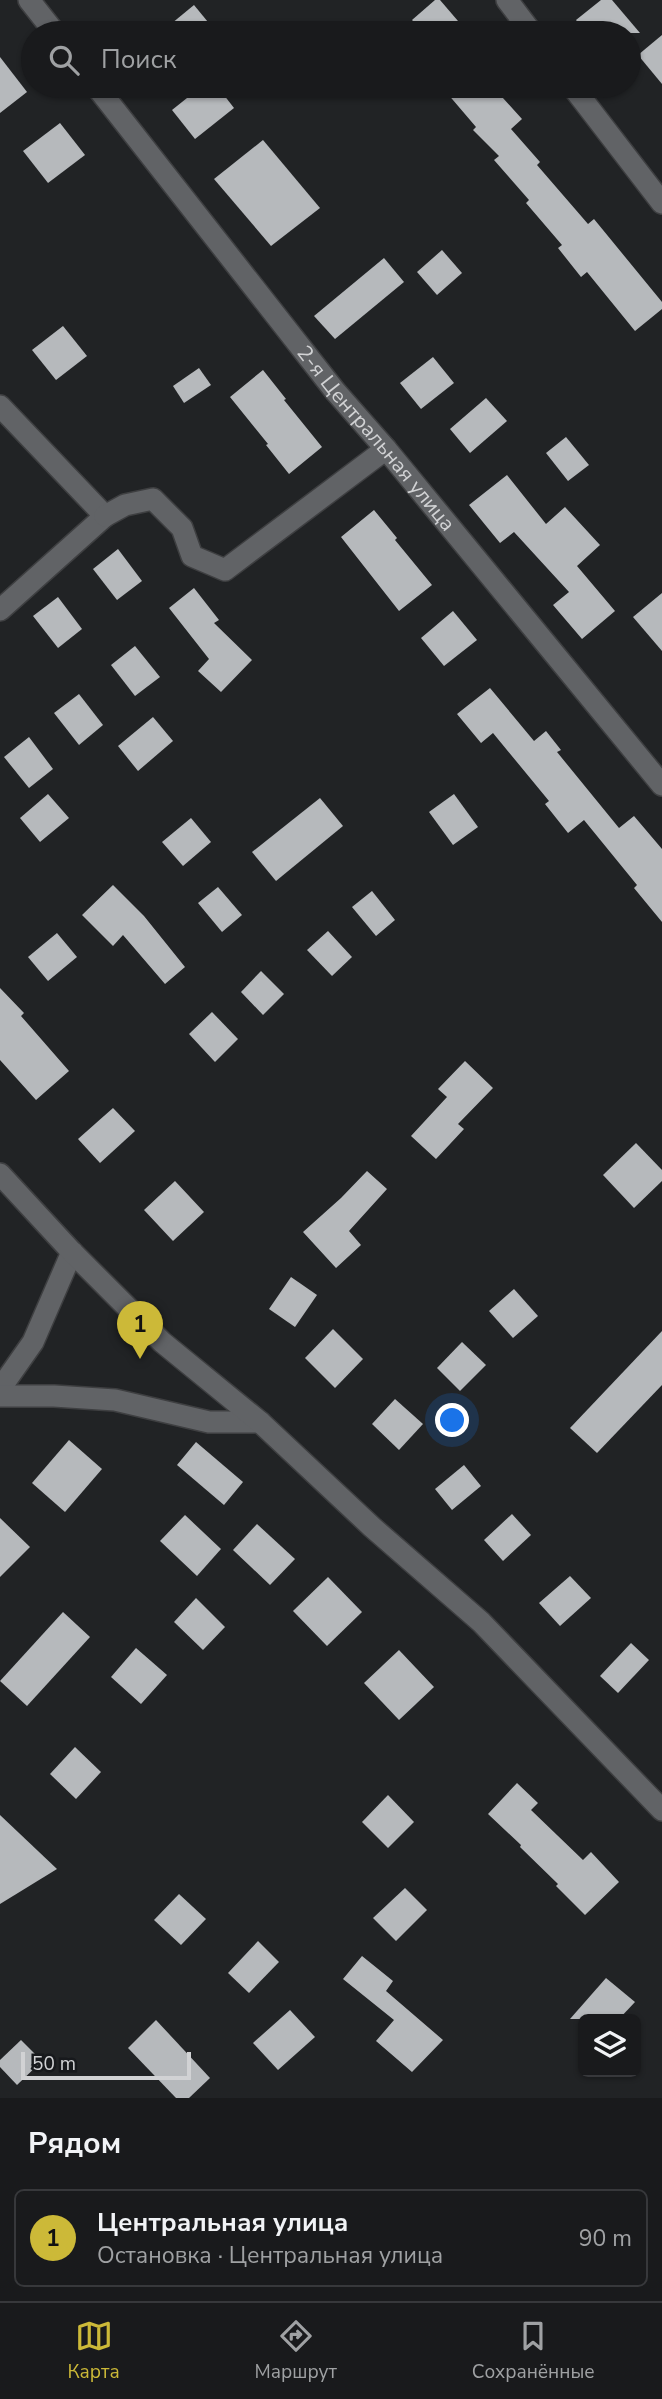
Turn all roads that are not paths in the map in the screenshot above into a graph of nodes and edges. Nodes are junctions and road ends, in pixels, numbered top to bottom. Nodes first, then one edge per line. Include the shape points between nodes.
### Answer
1 (29, 0) edge
2 (507, 0) edge
3 (46, 21) edge
4 (523, 21) edge
5 (105, 98) edge
6 (581, 98) edge
7 (662, 203) edge
8 (0, 406) edge
9 (386, 449) junction
10 (105, 516) junction
11 (0, 610) edge
12 (662, 785) edge
13 (0, 1174) edge
14 (72, 1252) junction
15 (0, 1389) edge
16 (0, 1396) edge
17 (260, 1422) junction
18 (662, 1810) edge

1 - 3 street
2 - 4 street
5 - 9 street, 2-я Центральная улица via 335,391
6 - 7 street
8 - 10 street
9 - 10 street via 225,569 192,556 183,528 153,499 125,505
9 - 12 street, 2-я Центральная улица
10 - 11 street
13 - 14 street
14 - 15 street via 33,1342
14 - 17 street via 162,1342
16 - 17 street via 115,1400 209,1422
17 - 18 street via 481,1622

